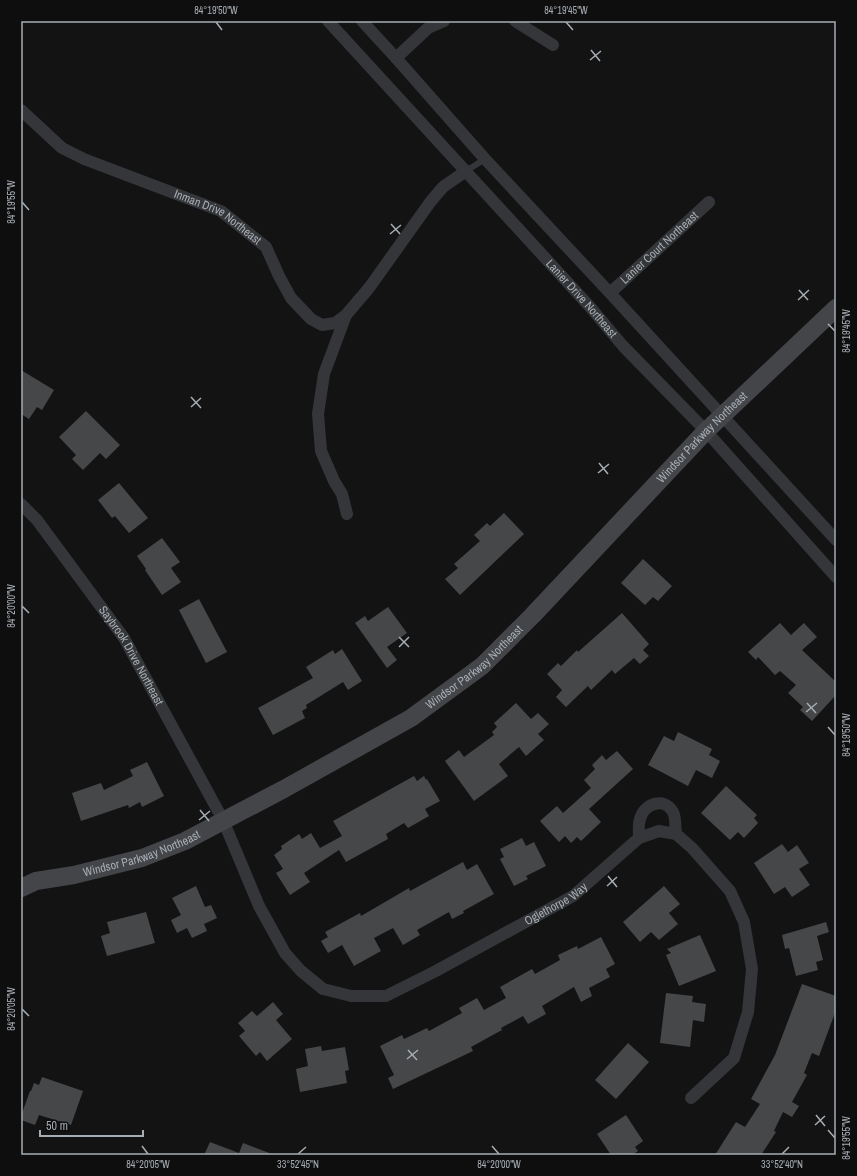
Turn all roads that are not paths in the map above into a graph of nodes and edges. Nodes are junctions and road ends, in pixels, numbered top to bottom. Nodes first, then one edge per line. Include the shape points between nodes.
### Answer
1 (328, 21) edge
2 (362, 21) edge
3 (444, 21) edge
4 (516, 21) edge
5 (553, 45) dead end
6 (396, 58) junction
7 (21, 110) edge
8 (485, 159) junction
9 (466, 171) junction
10 (709, 202) dead end
11 (610, 293) junction
12 (836, 308) edge
13 (346, 315) junction
14 (722, 416) junction
15 (706, 431) junction
16 (21, 504) edge
17 (348, 514) dead end
18 (836, 540) edge
19 (836, 577) edge
20 (223, 820) junction
21 (676, 834) junction
22 (639, 838) junction
23 (21, 888) edge
24 (691, 1098) dead end

1 - 9 street, Lanier Drive Northeast
2 - 6 street, Lanier Drive Northeast
3 - 6 street via 428,28
4 - 5 street
6 - 8 street, Lanier Drive Northeast
7 - 13 street, Inman Drive Northeast via 62,148 84,159 221,211 266,247 291,298 311,319 322,325 335,323
8 - 9 lane
8 - 11 street, Lanier Drive Northeast
9 - 13 street, Inman Drive Northeast via 443,187 431,201 369,288
9 - 15 street, Lanier Drive Northeast via 623,346
10 - 11 street, Lanier Court Northeast
11 - 14 street, Lanier Drive Northeast
12 - 14 street, Windsor Parkway Northeast
13 - 17 street via 324,374 318,414 321,451 342,494
14 - 15 street, Windsor Parkway Northeast
14 - 18 street, Lanier Drive Northeast
15 - 19 street, Lanier Drive Northeast
15 - 20 street, Windsor Parkway Northeast via 482,666 411,718
16 - 20 street, Saybrook Drive Northeast via 37,520 124,638
20 - 22 street, Oglethorpe Way via 259,906 285,952 301,971 323,988 351,996 386,996 573,896
20 - 23 street, Windsor Parkway Northeast via 185,841 142,858 74,875 36,881
21 - 22 street, Oglethorpe Way via 659,831
21 - 22 street via 673,812 667,805 659,803 644,810 640,819
21 - 24 street via 730,891 744,922 752,969 748,1012 734,1058

